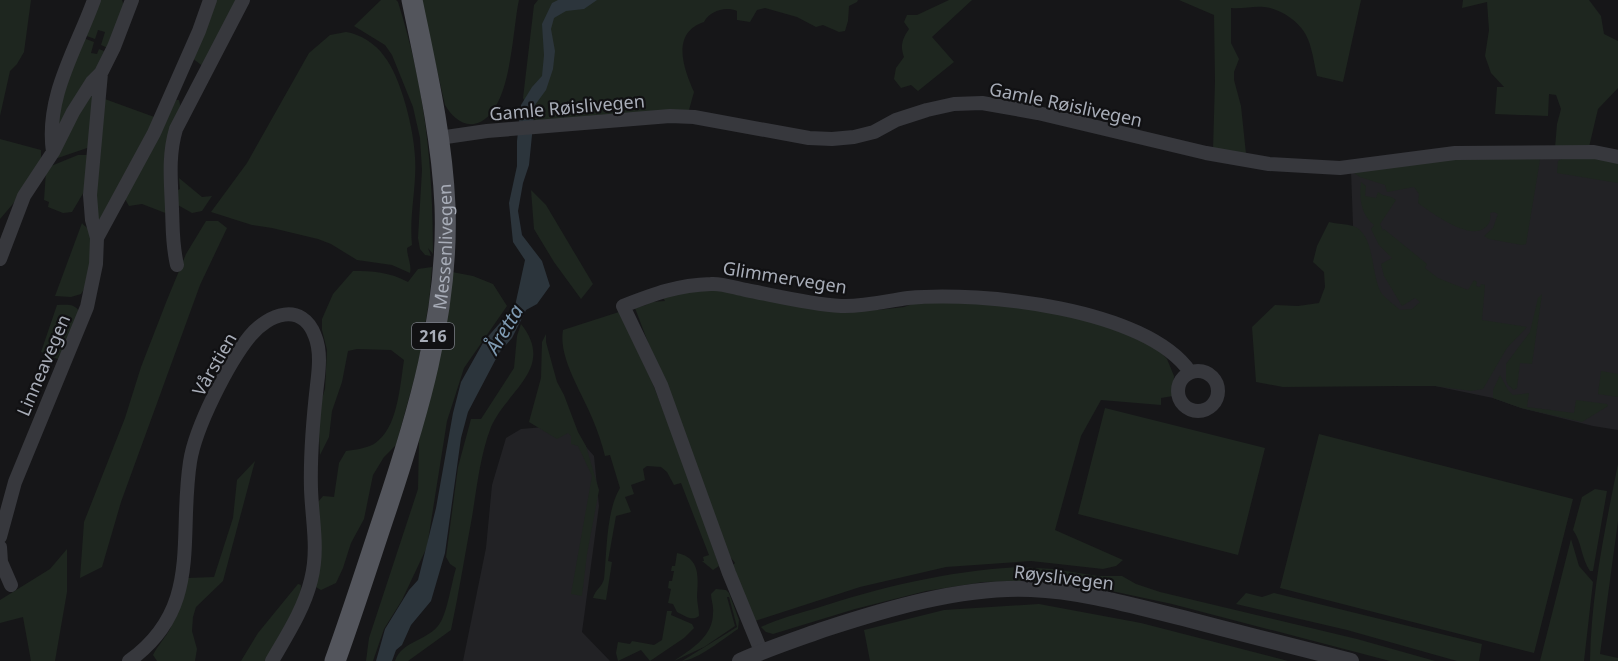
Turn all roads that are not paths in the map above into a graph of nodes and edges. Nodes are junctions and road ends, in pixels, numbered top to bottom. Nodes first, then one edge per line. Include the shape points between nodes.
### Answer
1 (94, 0) edge
2 (132, 0) edge
3 (210, 0) edge
4 (243, 0) edge
5 (412, 0) edge
6 (101, 73) junction
7 (176, 86) junction
8 (193, 96) junction
9 (439, 138) junction
10 (53, 152) junction
11 (1618, 157) edge
12 (97, 238) junction
13 (0, 259) edge
14 (177, 265) dead end
15 (1190, 372) dead end
16 (0, 537) edge
17 (0, 547) edge
18 (11, 585) dead end
19 (761, 651) junction
20 (129, 661) edge
21 (272, 661) edge
22 (335, 661) edge
23 (741, 661) edge
24 (1352, 661) edge

1 - 10 street via 59,84 51,117
2 - 6 street, Linneavegen
3 - 7 street, Linneavegen
4 - 8 street
5 - 9 main road, Messenlivegen / 216
6 - 10 street, Linneavegen via 73,112
6 - 12 street, Linneavegen via 91,186
7 - 8 street
7 - 12 street, Linneavegen
8 - 14 street via 171,147 172,243
9 - 11 street, Gamle Røislivegen via 487,131 694,117 832,140 874,132 927,110 982,103 1269,164 1340,168 1455,153 1594,152
9 - 22 main road, Messenlivegen / 216 via 445,207 436,325 406,451
10 - 13 street, Linneavegen via 24,196
12 - 16 street, Linneavegen via 87,307 15,483
15 - 19 street, Glimmervegen via 1180,358 1117,322 1046,305 943,297 842,306 713,284 673,287 623,306 661,386
17 - 18 street via 1,562
19 - 23 street, Røyslivegen
19 - 24 street, Røyslivegen via 902,606 994,590 1032,589 1150,610
20 - 21 street, Vårstien via 158,636 179,595 195,436 250,336 273,316 285,314 306,323 318,346 311,490 315,559 304,602

